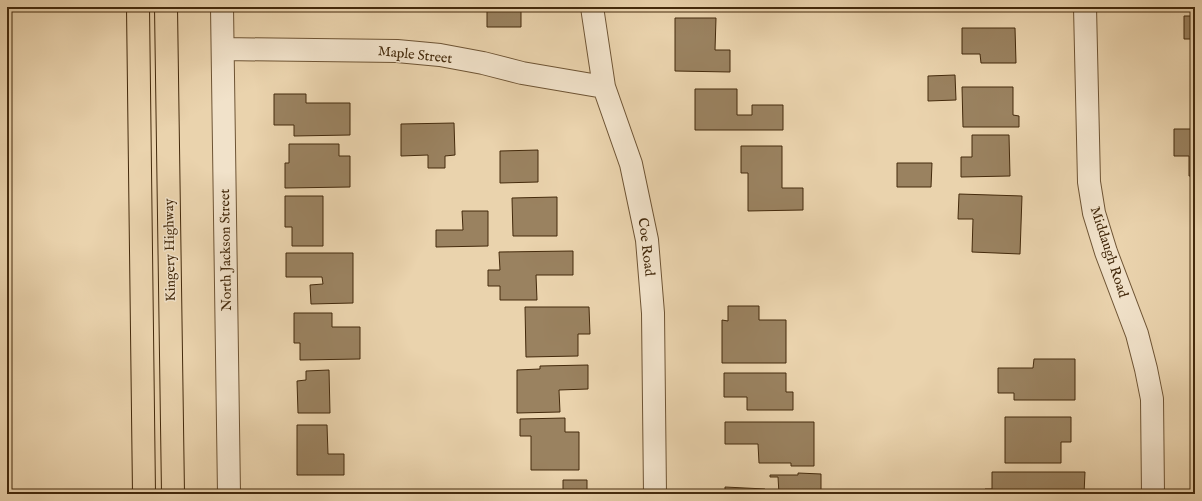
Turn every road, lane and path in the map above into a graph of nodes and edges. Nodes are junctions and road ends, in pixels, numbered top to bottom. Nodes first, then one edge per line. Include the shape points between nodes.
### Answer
1 (138, 7) edge
2 (166, 7) edge
3 (222, 7) edge
4 (592, 7) edge
5 (1085, 7) edge
6 (223, 49) junction
7 (604, 87) junction
8 (144, 494) edge
9 (173, 494) edge
10 (229, 494) edge
11 (655, 494) edge
12 (1153, 494) edge

1 - 8 highway, Kingery Highway
2 - 9 highway, Kingery Highway
3 - 6 street, North Jackson Street
4 - 7 street, Coe Road
5 - 12 street, Middaugh Road via 1089,182 1094,214 1137,334 1146,368 1152,399
6 - 7 street, Maple Street via 397,51 440,56 522,74
6 - 10 street, North Jackson Street
7 - 11 street, Coe Road via 631,164 647,240 653,313

